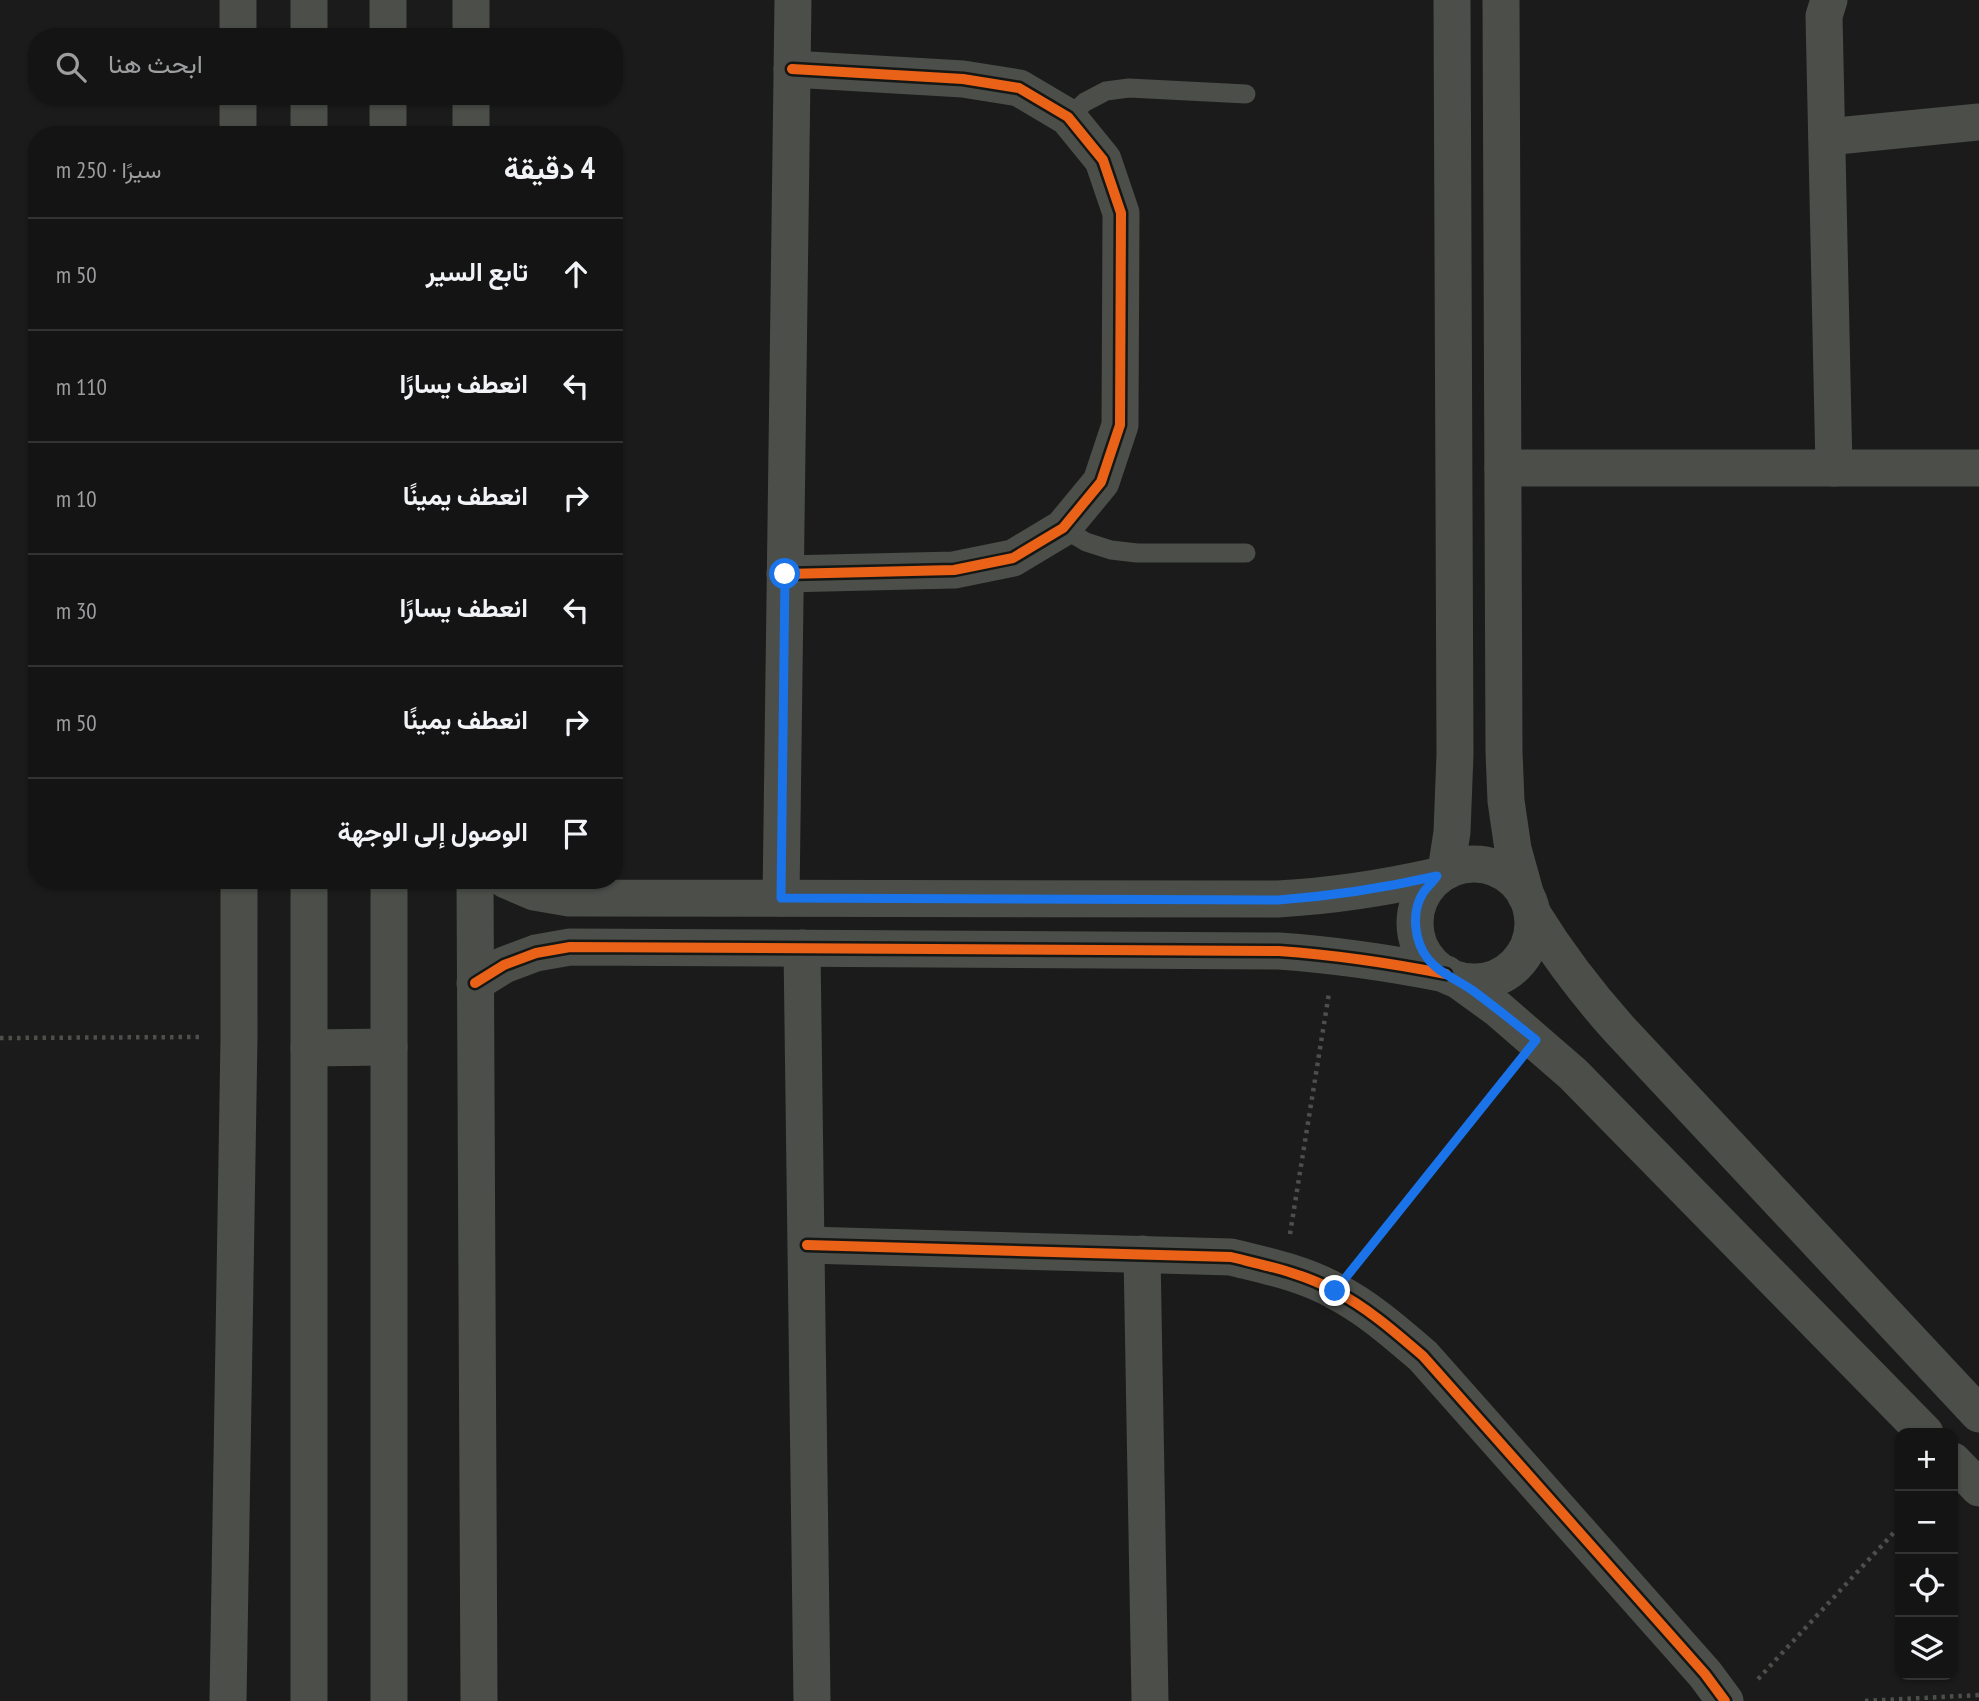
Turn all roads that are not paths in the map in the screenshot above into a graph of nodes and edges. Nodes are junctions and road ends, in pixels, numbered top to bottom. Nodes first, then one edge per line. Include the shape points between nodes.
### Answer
1 (238, 0) edge
2 (309, 0) edge
3 (388, 0) edge
4 (471, 0) edge
5 (793, 0) edge
6 (1452, 0) edge
7 (1502, 0) edge
8 (1829, 0) edge
9 (238, 28) edge
10 (309, 28) edge
11 (388, 28) edge
12 (471, 28) edge
13 (792, 69) junction
14 (1246, 94) dead end
15 (238, 105) edge
16 (309, 105) edge
17 (388, 105) edge
18 (471, 105) edge
19 (1068, 117) junction
20 (1979, 122) edge
21 (238, 126) edge
22 (309, 126) edge
23 (388, 126) edge
24 (471, 126) edge
25 (1826, 137) junction
26 (1503, 468) junction
27 (1834, 468) junction
28 (1979, 468) edge
29 (1063, 528) junction
30 (1246, 553) dead end
31 (785, 574) junction
32 (1442, 874) junction
33 (239, 889) edge
34 (309, 889) edge
35 (389, 889) edge
36 (475, 889) edge
37 (527, 889) edge
38 (781, 898) junction
39 (1529, 905) junction
40 (803, 948) junction
41 (1452, 977) junction
42 (475, 983) junction
43 (389, 1047) junction
44 (309, 1048) junction
45 (807, 1245) junction
46 (1142, 1254) junction
47 (1979, 1413) edge
48 (1920, 1428) edge
49 (1958, 1466) edge
50 (1979, 1488) edge
51 (228, 1701) edge
52 (309, 1701) edge
53 (389, 1701) edge
54 (479, 1701) edge
55 (812, 1701) edge
56 (1150, 1701) edge
57 (1725, 1701) edge

1 - 9 street
2 - 10 street
3 - 11 street
4 - 12 street
5 - 13 street
6 - 32 street via 1455,754 1452,832
7 - 26 street
8 - 25 street via 1824,16
13 - 19 street via 963,79 1019,88
13 - 31 street
14 - 19 lane via 1129,88 1106,91
15 - 21 street
16 - 22 street
17 - 23 street
18 - 24 street
19 - 29 street via 1103,160 1121,213 1120,425 1101,482
20 - 25 street
25 - 27 street
26 - 27 street
26 - 39 street via 1506,801 1513,849
27 - 28 street
29 - 30 lane via 1111,550
29 - 31 street via 1013,558 954,570
31 - 38 street
32 - 38 street via 1358,892 1278,900
32 - 39 street via 1463,864 1500,870 1515,881
32 - 41 street via 1422,894 1415,916 1417,939 1428,960
33 - 51 street
34 - 44 street
35 - 43 street
36 - 42 street
37 - 38 street via 569,898
39 - 41 street via 1532,933 1514,967 1478,982
39 - 47 street via 1586,993
40 - 41 street via 1266,950 1391,963
40 - 42 street via 570,947 504,965
40 - 45 street
41 - 48 street via 1498,1009 1573,1074
42 - 54 street
43 - 44 street
43 - 53 street
44 - 52 street
45 - 46 street
45 - 55 street
46 - 56 street
46 - 57 street via 1231,1257 1284,1270 1335,1291 1382,1320 1423,1356
49 - 50 street

